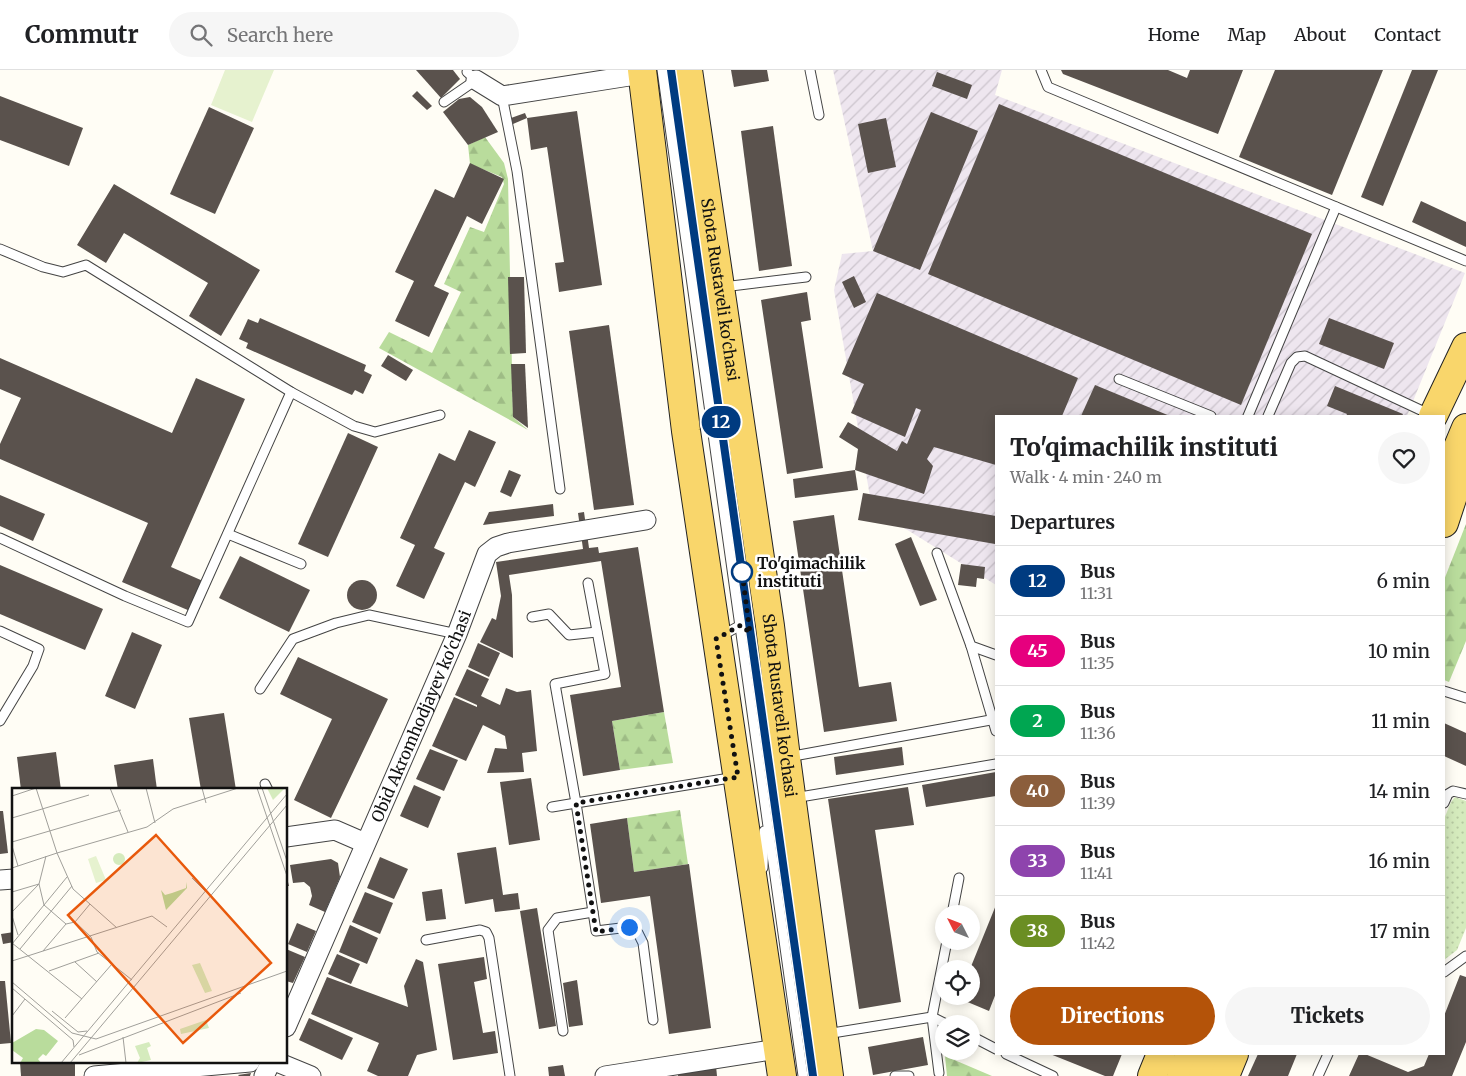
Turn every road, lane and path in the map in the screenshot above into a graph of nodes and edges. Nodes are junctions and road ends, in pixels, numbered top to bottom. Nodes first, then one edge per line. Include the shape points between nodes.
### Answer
1 (671, 70) edge
2 (688, 70) edge
3 (810, 70) edge
4 (1041, 70) edge
5 (649, 71) edge
6 (472, 76) joint
7 (502, 96) junction
8 (444, 102) dead end
9 (818, 115) dead end
10 (1336, 207) junction
11 (0, 249) edge
12 (1466, 261) edge
13 (806, 277) dead end
14 (721, 287) junction
15 (1466, 347) edge
16 (1466, 365) edge
17 (1119, 379) dead end
18 (291, 392) junction
19 (440, 415) dead end
20 (1209, 415) edge
21 (1248, 415) edge
22 (1268, 415) edge
23 (1431, 415) edge
24 (1433, 415) edge
25 (1445, 421) edge
26 (1466, 428) edge
27 (1466, 456) edge
28 (1445, 479) edge
29 (560, 489) dead end
30 (646, 520) dead end
31 (1445, 520) edge
32 (228, 534) junction
33 (0, 538) edge
34 (937, 553) dead end
35 (301, 564) dead end
36 (588, 583) dead end
37 (532, 616) dead end
38 (741, 625) junction
39 (0, 631) edge
40 (597, 632) junction
41 (750, 633) junction
42 (457, 634) junction
43 (716, 639) junction
44 (971, 646) junction
45 (995, 655) edge
46 (260, 688) dead end
47 (1445, 691) edge
48 (1466, 698) edge
49 (994, 719) edge
50 (0, 721) edge
51 (786, 758) junction
52 (995, 764) edge
53 (738, 777) junction
54 (1466, 794) edge
55 (791, 799) junction
56 (1445, 801) edge
57 (576, 803) junction
58 (552, 807) dead end
59 (766, 808) junction
60 (288, 837) edge
61 (365, 843) junction
62 (960, 878) dead end
63 (954, 905) edge
64 (593, 912) junction
65 (760, 920) junction
66 (426, 940) dead end
67 (945, 950) edge
68 (1466, 956) edge
69 (1445, 971) edge
70 (932, 1017) junction
71 (935, 1018) edge
72 (653, 1020) dead end
73 (288, 1022) edge
74 (563, 1030) dead end
75 (823, 1035) junction
76 (980, 1041) edge
77 (995, 1048) edge
78 (778, 1049) junction
79 (1008, 1055) edge
80 (1161, 1055) edge
81 (1190, 1055) edge
82 (1212, 1055) edge
83 (1234, 1055) edge
84 (1328, 1055) edge
85 (228, 1064) edge
86 (270, 1064) edge
87 (282, 1064) edge
88 (939, 1073) dead end
89 (94, 1076) edge
90 (264, 1076) edge
91 (311, 1076) edge
92 (510, 1076) edge
93 (605, 1076) edge
94 (782, 1076) edge
95 (803, 1076) edge
96 (813, 1076) edge
97 (829, 1076) edge
98 (895, 1076) edge
99 (909, 1076) edge
100 (1052, 1076) edge
101 (1152, 1076) edge
102 (1181, 1076) edge
103 (1203, 1076) edge
104 (1225, 1076) edge
105 (1318, 1076) edge

1 - 41 lane
2 - 14 main road, Shota Rustaveli ko'chasi
3 - 9 lane
4 - 10 lane via 1048,87
5 - 7 street
5 - 38 lane
5 - 43 main road via 686,431
6 - 7 street
6 - 8 lane
7 - 29 lane via 517,171
10 - 12 lane
10 - 21 lane
11 - 18 lane via 63,272 86,266
13 - 14 lane
14 - 51 main road, Shota Rustaveli ko'chasi
15 - 24 main road
16 - 25 main road
17 - 20 lane
18 - 19 lane via 354,426 375,432
18 - 32 lane
22 - 23 lane via 1291,363 1305,356
26 - 28 main road
27 - 31 main road
30 - 42 street, Obid Akromhodjayev ko'chasi via 508,543 492,549 484,561
32 - 33 lane via 188,622
32 - 35 lane
34 - 44 lane
36 - 40 lane
37 - 40 lane via 549,614 569,635
38 - 41 lane
38 - 43 lane
38 - 59 lane
39 - 50 lane via 39,649 33,666
40 - 57 lane via 605,674 555,684
41 - 96 lane
42 - 46 lane via 369,615 336,623 293,639
42 - 61 street, Obid Akromhodjayev ko'chasi
43 - 53 main road
44 - 45 lane
44 - 49 lane
47 - 48 lane
49 - 51 lane
51 - 55 main road, Shota Rustaveli ko'chasi
52 - 55 lane
53 - 57 lane
53 - 65 main road
54 - 56 lane via 1453,791
55 - 75 main road, Shota Rustaveli ko'chasi
57 - 58 lane
57 - 64 lane
59 - 65 lane
59 - 95 lane
60 - 61 street via 336,830
61 - 73 street, Obid Akromhodjayev ko'chasi
62 - 63 lane
64 - 72 lane via 596,932 629,927 641,938
64 - 74 lane via 557,918 548,930
65 - 78 main road
66 - 92 lane via 480,930 486,932
67 - 70 lane
68 - 69 lane
70 - 71 lane
70 - 75 lane
70 - 88 lane
75 - 97 main road, Shota Rustaveli ko'chasi
76 - 77 lane
78 - 93 street
78 - 94 main road
79 - 100 lane
80 - 101 main road
81 - 102 main road
82 - 103 main road
83 - 104 main road
84 - 105 lane
85 - 89 street
86 - 90 street
87 - 91 street
98 - 99 lane

